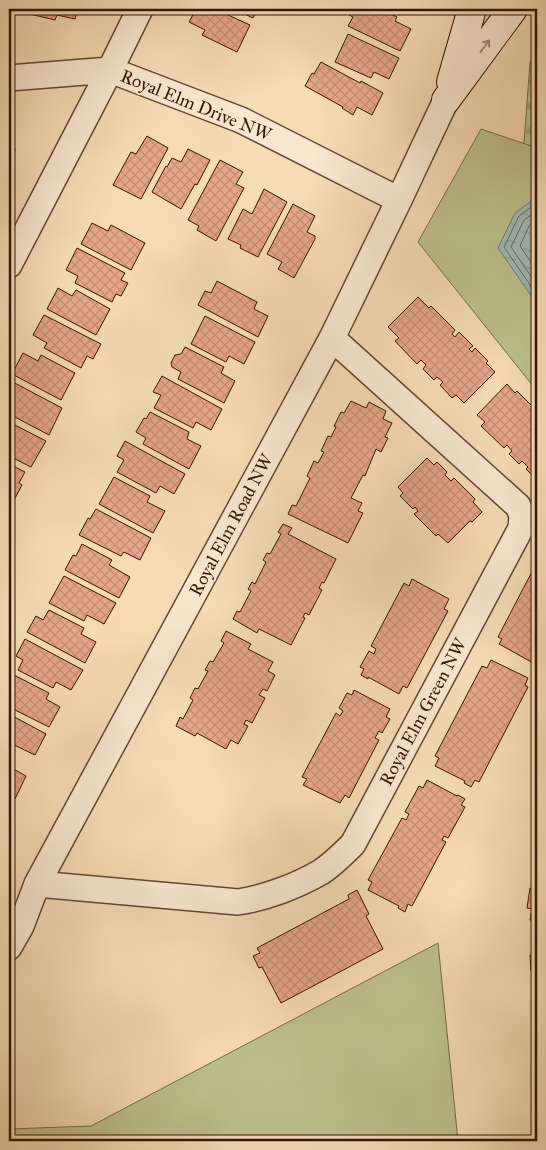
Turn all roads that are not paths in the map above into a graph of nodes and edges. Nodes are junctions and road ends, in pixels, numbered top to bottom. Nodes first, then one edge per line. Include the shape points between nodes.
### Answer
1 (140, 9) edge
2 (472, 9) edge
3 (513, 9) edge
4 (110, 70) junction
5 (9, 78) edge
6 (446, 100) junction
7 (399, 200) junction
8 (9, 266) edge
9 (332, 338) junction
10 (37, 884) junction
11 (9, 948) edge

1 - 4 street
2 - 6 street, Royal Elm Road NW
6 -> 3 street, Royal Elm Road NW
4 - 5 street, Royal Elm Drive NW
4 - 7 street, Royal Elm Drive NW via 241,120
4 - 8 street
6 - 7 street, Royal Elm Road NW
7 - 9 street, Royal Elm Road NW
9 - 10 street, Royal Elm Road NW
9 - 10 street, Royal Elm Green NW via 518,506 522,515 521,528 353,844 321,872 268,896 238,902
10 - 11 street, Royal Elm Road NW

